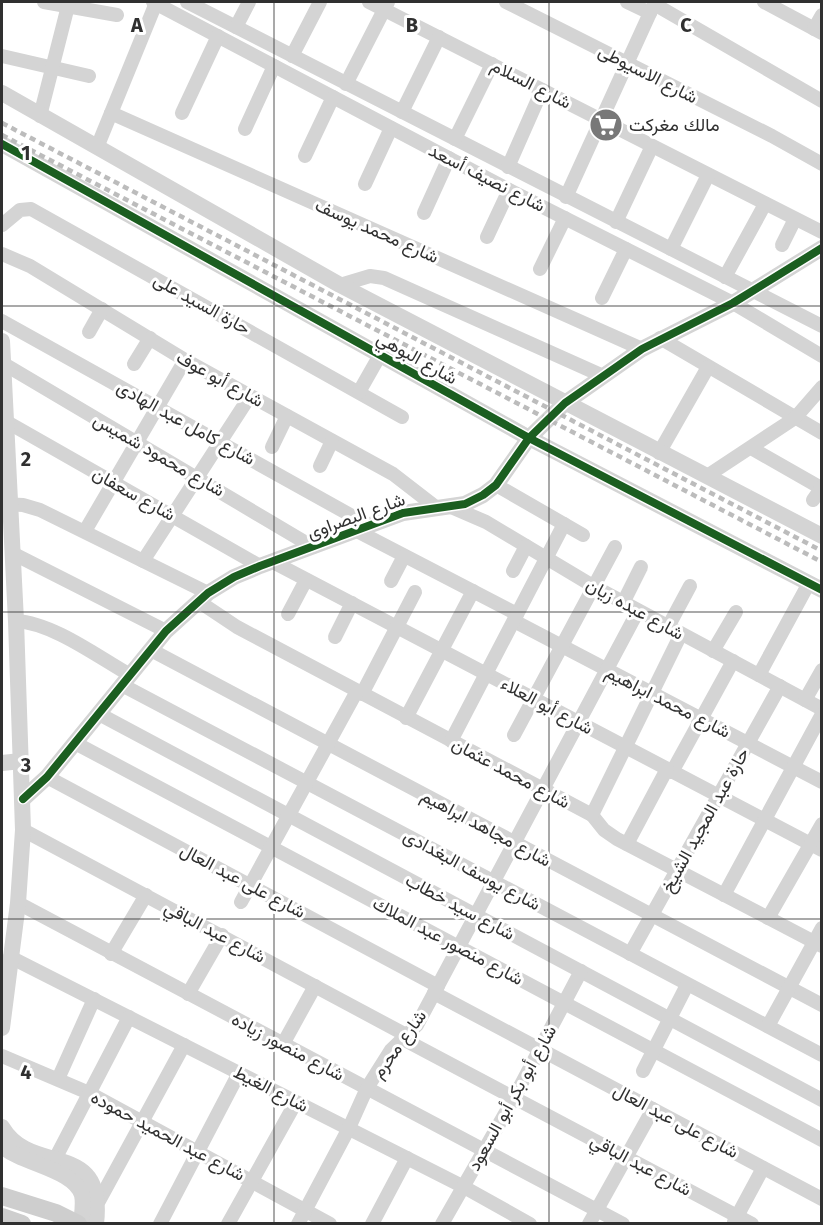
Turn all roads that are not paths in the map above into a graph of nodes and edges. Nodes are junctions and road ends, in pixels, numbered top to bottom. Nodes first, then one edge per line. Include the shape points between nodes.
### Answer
1 (44, 2) edge
2 (154, 2) edge
3 (186, 2) edge
4 (249, 2) edge
5 (320, 2) edge
6 (369, 2) edge
7 (506, 2) edge
8 (627, 2) edge
9 (764, 2) edge
10 (69, 3) edge
11 (386, 5) edge
12 (653, 6) edge
13 (117, 15) dead end
14 (822, 15) edge
15 (236, 27) junction
16 (818, 31) edge
17 (218, 36) junction
18 (439, 37) junction
19 (2, 56) edge
20 (292, 56) junction
21 (492, 64) junction
22 (627, 64) junction
23 (274, 66) junction
24 (52, 67) junction
25 (89, 76) dead end
26 (346, 84) junction
27 (542, 90) junction
28 (2, 93) edge
29 (333, 97) junction
30 (822, 101) edge
31 (111, 112) junction
32 (402, 112) junction
33 (182, 113) dead end
34 (40, 116) junction
35 (602, 121) junction
36 (391, 128) junction
37 (245, 129) dead end
38 (455, 139) junction
39 (2, 144) edge
40 (98, 145) junction
41 (652, 146) junction
42 (305, 156) dead end
43 (449, 159) junction
44 (822, 164) edge
45 (508, 166) junction
46 (708, 175) junction
47 (365, 184) dead end
48 (509, 190) junction
49 (566, 197) junction
50 (765, 204) junction
51 (424, 213) dead end
52 (565, 218) junction
53 (795, 219) junction
54 (616, 222) junction
55 (2, 225) edge
56 (822, 232) edge
57 (487, 237) dead end
58 (782, 245) dead end
59 (626, 249) junction
60 (670, 249) junction
61 (819, 252) edge
62 (2, 254) edge
63 (540, 269) dead end
64 (725, 277) junction
65 (340, 285) junction
66 (752, 291) junction
67 (602, 298) dead end
68 (732, 303) junction
69 (102, 309) junction
70 (2, 321) edge
71 (822, 326) edge
72 (89, 332) dead end
73 (150, 338) junction
74 (660, 338) junction
75 (2, 341) edge
76 (642, 349) junction
77 (380, 355) junction
78 (822, 356) edge
79 (185, 360) junction
80 (4, 364) junction
81 (134, 364) dead end
82 (708, 367) junction
83 (603, 376) junction
84 (822, 387) edge
85 (359, 392) junction
86 (250, 396) junction
87 (565, 403) junction
88 (157, 407) junction
89 (286, 416) junction
90 (402, 417) dead end
91 (795, 418) junction
92 (7, 422) junction
93 (822, 433) edge
94 (529, 438) junction
95 (332, 441) junction
96 (137, 442) junction
97 (220, 442) junction
98 (272, 447) dead end
99 (751, 448) junction
100 (659, 453) junction
101 (320, 466) dead end
102 (707, 476) junction
103 (197, 477) junction
104 (114, 482) junction
105 (496, 484) junction
106 (819, 492) edge
107 (5, 504) edge
108 (443, 507) junction
109 (172, 515) junction
110 (564, 524) junction
111 (364, 529) junction
112 (85, 531) junction
113 (583, 535) dead end
114 (822, 536) edge
115 (526, 546) junction
116 (313, 547) junction
117 (615, 547) dead end
118 (12, 553) junction
119 (404, 556) junction
120 (546, 559) junction
121 (143, 561) junction
122 (266, 564) junction
123 (641, 567) dead end
124 (513, 571) dead end
125 (306, 579) junction
126 (391, 581) dead end
127 (593, 586) junction
128 (690, 586) dead end
129 (815, 587) edge
130 (473, 591) junction
131 (415, 592) dead end
132 (203, 597) junction
133 (352, 603) junction
134 (623, 603) junction
135 (638, 611) junction
136 (736, 612) dead end
137 (288, 614) dead end
138 (516, 618) junction
139 (16, 621) junction
140 (396, 626) junction
141 (668, 627) junction
142 (166, 631) junction
143 (681, 634) junction
144 (335, 637) dead end
145 (561, 646) junction
146 (151, 650) junction
147 (442, 651) junction
148 (713, 651) junction
149 (733, 661) junction
150 (606, 670) junction
151 (822, 670) edge
152 (486, 674) junction
153 (759, 675) junction
154 (126, 680) junction
155 (780, 686) junction
156 (359, 692) junction
157 (652, 694) junction
158 (533, 699) junction
159 (805, 700) junction
160 (822, 709) edge
161 (99, 714) junction
162 (822, 714) edge
163 (406, 718) junction
164 (701, 719) junction
165 (579, 723) junction
166 (514, 735) dead end
167 (451, 741) junction
168 (75, 743) junction
169 (748, 743) junction
170 (328, 744) junction
171 (626, 748) junction
172 (21, 761) junction
173 (2, 763) edge
174 (793, 766) junction
175 (669, 770) junction
176 (47, 777) junction
177 (822, 782) edge
178 (307, 783) junction
179 (543, 790) junction
180 (718, 796) junction
181 (22, 799) junction
182 (289, 815) junction
183 (592, 815) junction
184 (764, 820) junction
185 (822, 824) edge
186 (23, 830) junction
187 (515, 843) junction
188 (627, 844) junction
189 (272, 847) junction
190 (816, 847) edge
191 (677, 870) junction
192 (495, 882) junction
193 (250, 885) junction
194 (146, 895) junction
195 (724, 895) junction
196 (242, 902) dead end
197 (18, 903) junction
198 (652, 915) junction
199 (477, 916) junction
200 (768, 918) junction
201 (822, 928) edge
202 (222, 936) junction
203 (818, 944) edge
204 (459, 947) junction
205 (111, 954) junction
206 (630, 954) junction
207 (10, 957) junction
208 (581, 971) junction
209 (687, 985) junction
210 (315, 986) junction
211 (789, 988) junction
212 (436, 989) junction
213 (188, 994) junction
214 (94, 999) junction
215 (564, 1003) junction
216 (822, 1005) edge
217 (129, 1017) junction
218 (669, 1019) junction
219 (768, 1026) junction
220 (2, 1028) edge
221 (405, 1037) junction
222 (283, 1044) junction
223 (184, 1045) junction
224 (540, 1049) junction
225 (653, 1050) junction
226 (822, 1055) edge
227 (2, 1056) edge
228 (643, 1071) dead end
229 (239, 1073) junction
230 (58, 1079) junction
231 (367, 1088) junction
232 (89, 1093) junction
233 (514, 1098) junction
234 (822, 1100) edge
235 (296, 1102) junction
236 (653, 1109) junction
237 (142, 1121) junction
238 (2, 1127) edge
239 (349, 1128) junction
240 (822, 1140) edge
241 (2, 1146) edge
242 (483, 1149) junction
243 (198, 1152) junction
244 (626, 1157) junction
245 (407, 1158) junction
246 (55, 1159) junction
247 (763, 1168) junction
248 (252, 1181) junction
249 (462, 1186) junction
250 (2, 1196) edge
251 (821, 1196) edge
252 (99, 1201) junction
253 (305, 1210) junction
254 (597, 1210) junction
255 (2, 1217) edge
256 (735, 1220) edge
257 (524, 1222) edge
258 (22, 1224) edge
259 (79, 1224) edge
260 (96, 1224) edge
261 (160, 1224) edge
262 (228, 1224) edge
263 (298, 1224) edge
264 (330, 1224) edge
265 (372, 1224) edge
266 (442, 1224) edge
267 (589, 1224) edge
268 (623, 1224) edge
269 (752, 1224) edge

1 - 10 street
2 - 17 street, شارع نصيف أسعد
2 - 31 street
3 - 15 street, شارع نصيف أسعد
4 - 15 street
5 - 20 street
6 - 11 street, شارع السلام
7 - 22 street, شارع الاسيوطى
8 - 12 street
9 - 16 street
10 - 13 street
10 - 24 street
11 - 18 street, شارع السلام
11 - 26 street
12 - 22 street
12 - 30 street
14 - 16 street
15 - 20 street, شارع نصيف أسعد
17 - 23 street, شارع نصيف أسعد
17 - 33 street
18 - 21 street, شارع السلام
18 - 32 street
19 - 24 street
20 - 26 street, شارع نصيف أسعد
21 - 27 street, شارع السلام
21 - 38 street
22 - 35 street
22 - 44 street, شارع الاسيوطى
23 - 29 street, شارع نصيف أسعد
23 - 37 street
24 - 25 street
24 - 34 street
26 - 32 street, شارع نصيف أسعد
27 - 35 street, شارع السلام
27 - 45 street
28 - 34 street, شارع البوهي
29 - 36 street, شارع نصيف أسعد
29 - 42 street
31 - 40 street
31 - 76 street, شارع محمد يوسف
32 - 38 street, شارع نصيف أسعد
34 - 40 street, شارع البوهي
35 - 41 street, شارع السلام
35 - 49 street
36 - 43 street, شارع نصيف أسعد
36 - 47 street
38 - 45 street, شارع نصيف أسعد
39 - 77 street, شارع البوهي
40 - 65 street, شارع البوهي
41 - 46 street, شارع السلام
41 - 54 street
43 - 48 street, شارع نصيف أسعد
43 - 51 street
45 - 49 street, شارع نصيف أسعد
46 - 50 street, شارع السلام
46 - 60 street
48 - 52 street, شارع نصيف أسعد
48 - 57 street
49 - 54 street, شارع نصيف أسعد
50 - 53 street, شارع السلام
50 - 64 street
52 - 59 street, شارع نصيف أسعد
52 - 63 street
53 - 56 street, شارع السلام
53 - 58 street
54 - 60 street, شارع نصيف أسعد
55 - 85 street, حارة السيد على via 20,210 31,209
59 - 67 street
59 - 68 street, شارع نصيف أسعد
60 - 64 street, شارع نصيف أسعد
61 - 66 street, شارع البصراوى
62 - 69 street, شارع أبو عوف
64 - 66 street, شارع نصيف أسعد
65 - 83 street via 370,276 384,278
65 - 87 street, شارع البوهي
66 - 68 street, شارع البصراوى
66 - 71 street, شارع نصيف أسعد
68 - 74 street, شارع البصراوى
68 - 78 street, شارع نصيف أسعد
69 - 72 street
69 - 73 street, شارع أبو عوف
70 - 88 street, شارع كامل عبد الهادى
73 - 79 street, شارع أبو عوف
73 - 81 street
74 - 76 street, شارع البصراوى
74 - 82 street
75 - 80 street
76 - 83 street, شارع البصراوى
77 - 85 street
77 - 94 street, شارع البوهي
79 - 86 street, شارع أبو عوف
79 - 88 street
80 - 92 street
80 - 96 street, شارع محمود شميس
82 - 91 street
82 - 100 street
83 - 87 street, شارع البصراوى
84 - 91 street
85 - 90 street, حارة السيد على
86 - 89 street, شارع أبو عوف
86 - 97 street
87 - 94 street, شارع البصراوى
87 - 100 street, شارع البوهي
88 - 96 street
88 - 97 street, شارع كامل عبد الهادى
89 - 95 street, شارع أبو عوف
89 - 98 street
91 - 93 street
91 - 99 street
92 - 104 street, شارع سعفان
92 - 107 street
94 - 105 street, شارع البصراوى
94 - 129 street, شارع البوهي
95 - 101 street
95 - 108 street, شارع أبو عوف
96 - 103 street, شارع محمود شميس
96 - 104 street
97 - 103 street
97 - 111 street, شارع كامل عبد الهادى
99 - 102 street
99 - 106 street
100 - 102 street, شارع البوهي
102 - 114 street, شارع البوهي
103 - 109 street
103 - 116 street, شارع محمود شميس
104 - 109 street, شارع سعفان
104 - 112 street
105 - 108 street, شارع البصراوى via 465,504
105 - 110 street
107 - 112 street, شارع محمد عثمان via 40,510
107 - 118 street
108 - 111 street, شارع البصراوى via 403,513
108 - 115 street, شارع عبده زيان via 486,522
109 - 121 street
109 - 122 street, شارع سعفان
110 - 113 street
110 - 120 street
111 - 116 street, شارع البصراوى
111 - 119 street, شارع محمد ابراهيم
112 - 121 street, شارع محمد عثمان
115 - 120 street, شارع عبده زيان
115 - 124 street
116 - 122 street, شارع البصراوى
117 - 127 street
118 - 139 street
118 - 142 street
119 - 126 street
119 - 130 street, شارع محمد ابراهيم
120 - 127 street, شارع عبده زيان
120 - 138 street
121 - 132 street, شارع محمد عثمان
122 - 125 street, شارع أبو العلاء
122 - 132 street, شارع البصراوى via 234,577
123 - 134 street
125 - 133 street, شارع أبو العلاء
125 - 137 street
127 - 134 street, شارع عبده زيان
127 - 145 street
128 - 141 street
129 - 153 street
130 - 138 street, شارع محمد ابراهيم
130 - 147 street
131 - 140 street
132 - 142 street, شارع البصراوى
132 - 156 street, شارع محمد عثمان via 237,627
133 - 140 street, شارع أبو العلاء
133 - 144 street
134 - 135 street, شارع عبده زيان
135 - 141 street, شارع عبده زيان
135 - 150 street, شارع محرم
136 - 148 street
138 - 145 street, شارع محمد ابراهيم
138 - 152 street
139 - 154 street, شارع يوسف البغدادى via 51,630
139 - 172 street
140 - 147 street, شارع أبو العلاء
140 - 156 street
141 - 143 street, شارع عبده زيان
142 - 146 street, شارع البصراوى
143 - 148 street, شارع عبده زيان
143 - 157 street
145 - 150 street, شارع محمد ابراهيم
145 - 158 street
146 - 154 street, شارع البصراوى
146 - 170 street, شارع مجاهد ابراهيم
147 - 152 street, شارع أبو العلاء
147 - 163 street
148 - 149 street, شارع عبده زيان
149 - 153 street, شارع عبده زيان
149 - 164 street
150 - 157 street, شارع محمد ابراهيم
150 - 165 street, شارع محرم
151 - 159 street
152 - 158 street, شارع أبو العلاء
152 - 167 street
153 - 155 street, شارع عبده زيان
154 - 161 street, شارع البصراوى
154 - 178 street, شارع يوسف البغدادى
155 - 159 street, شارع عبده زيان
155 - 169 street, حارة عبد المجيد الشيخ
156 - 163 street, شارع محمد عثمان
156 - 170 street
157 - 164 street, شارع محمد ابراهيم
157 - 171 street
158 - 165 street, شارع أبو العلاء
158 - 166 street
159 - 160 street, شارع عبده زيان
161 - 168 street, شارع البصراوى
161 - 182 street, شارع سيد خطاب
162 - 174 street
163 - 167 street, شارع محمد عثمان
164 - 169 street, شارع محمد ابراهيم
164 - 175 street
165 - 171 street, شارع أبو العلاء
165 - 179 street, شارع محرم
167 - 179 street, شارع محمد عثمان
168 - 176 street, شارع البصراوى
168 - 189 street, شارع منصور عبد الملاك
169 - 174 street, شارع محمد ابراهيم
169 - 180 street, حارة عبد المجيد الشيخ
170 - 178 street
170 - 187 street, شارع مجاهد ابراهيم
171 - 175 street, شارع أبو العلاء
171 - 183 street
172 - 173 street
172 - 181 street
174 - 177 street, شارع محمد ابراهيم
174 - 184 street
175 - 180 street, شارع أبو العلاء
175 - 188 street
176 - 181 street, شارع البصراوى
176 - 193 street, شارع على عبد العال
178 - 182 street
178 - 192 street, شارع يوسف البغدادى
179 - 183 street, شارع محمد عثمان
179 - 187 street, شارع محرم
180 - 184 street, شارع أبو العلاء
180 - 191 street, حارة عبد المجيد الشيخ
181 - 186 street
182 - 189 street
182 - 199 street, شارع سيد خطاب
183 - 188 street, شارع محمد عثمان via 604,830
184 - 190 street, شارع أبو العلاء
184 - 195 street
185 - 190 street
186 - 194 street, شارع عبد الباقي
186 - 197 street
187 - 192 street, شارع محرم
187 - 198 street, شارع مجاهد ابراهيم
188 - 191 street, شارع محمد عثمان
189 - 193 street
189 - 204 street, شارع منصور عبد الملاك
190 - 200 street
191 - 195 street, شارع محمد عثمان
191 - 198 street, حارة عبد المجيد الشيخ
192 - 199 street, شارع محرم
192 - 206 street, شارع يوسف البغدادى
193 - 196 street
193 - 212 street, شارع على عبد العال
194 - 202 street, شارع عبد الباقي
194 - 205 street
195 - 200 street, شارع محمد عثمان
197 - 205 street, شارع منصور زياده
197 - 207 street
198 - 206 street, حارة عبد المجيد الشيخ
198 - 211 street, شارع مجاهد ابراهيم
199 - 204 street, شارع محرم
199 - 208 street, شارع سيد خطاب
200 - 203 street, شارع محمد عثمان
201 - 203 street
202 - 210 street, شارع عبد الباقي
202 - 213 street
203 - 211 street
204 - 212 street, شارع محرم
204 - 215 street, شارع منصور عبد الملاك
205 - 213 street, شارع منصور زياده
206 - 209 street, شارع يوسف البغدادى
207 - 214 street, شارع الغيط
207 - 220 street
208 - 215 street, شارع أبو بكر أبو السعود
208 - 218 street, شارع سيد خطاب
209 - 218 street
209 - 219 street, شارع يوسف البغدادى
210 - 221 street, شارع عبد الباقي
210 - 222 street
211 - 216 street, شارع مجاهد ابراهيم
211 - 219 street
212 - 221 street, شارع محرم
212 - 224 street, شارع على عبد العال
213 - 222 street, شارع منصور زياده
214 - 217 street, شارع الغيط
214 - 230 street
215 - 224 street, شارع أبو بكر أبو السعود
215 - 225 street, شارع منصور عبد الملاك
217 - 223 street, شارع الغيط
217 - 232 street
218 - 225 street
218 - 234 street, شارع سيد خطاب
219 - 226 street, شارع يوسف البغدادى
221 - 231 street, شارع محرم via 391,1050
221 - 233 street, شارع عبد الباقي
222 - 231 street, شارع منصور زياده
223 - 229 street, شارع الغيط
223 - 237 street
224 - 233 street, شارع أبو بكر أبو السعود
224 - 236 street, شارع على عبد العال
225 - 228 street
225 - 240 street, شارع منصور عبد الملاك
227 - 230 street, شارع عبد الحميد حموده
229 - 235 street, شارع الغيط
229 - 243 street
230 - 232 street, شارع عبد الحميد حموده
231 - 239 street, شارع محرم
231 - 242 street, شارع منصور زياده
232 - 237 street, شارع عبد الحميد حموده
232 - 246 street
233 - 242 street, شارع أبو بكر أبو السعود
233 - 244 street, شارع عبد الباقي
235 - 239 street, شارع الغيط
235 - 248 street
236 - 244 street
236 - 247 street, شارع على عبد العال
237 - 243 street, شارع عبد الحميد حموده
237 - 252 street
238 - 246 street via 19,1145
239 - 245 street, شارع الغيط
239 - 253 street, شارع محرم
241 - 259 street via 15,1156 72,1180 83,1199
242 - 249 street, شارع أبو بكر أبو السعود
242 - 254 street, شارع منصور زياده
243 - 248 street, شارع عبد الحميد حموده
243 - 261 street
244 - 254 street
244 - 256 street, شارع عبد الباقي
245 - 249 street, شارع الغيط
245 - 265 street
246 - 252 street via 85,1172 95,1184
247 - 251 street, شارع على عبد العال
247 - 256 street
248 - 253 street, شارع عبد الحميد حموده
248 - 262 street
249 - 257 street, شارع الغيط
249 - 266 street, شارع أبو بكر أبو السعود
250 - 259 main road
252 - 260 street
253 - 263 street, شارع محرم
253 - 264 street, شارع عبد الحميد حموده
254 - 267 street
254 - 268 street, شارع منصور زياده
255 - 258 main road
256 - 269 street, شارع عبد الباقي

